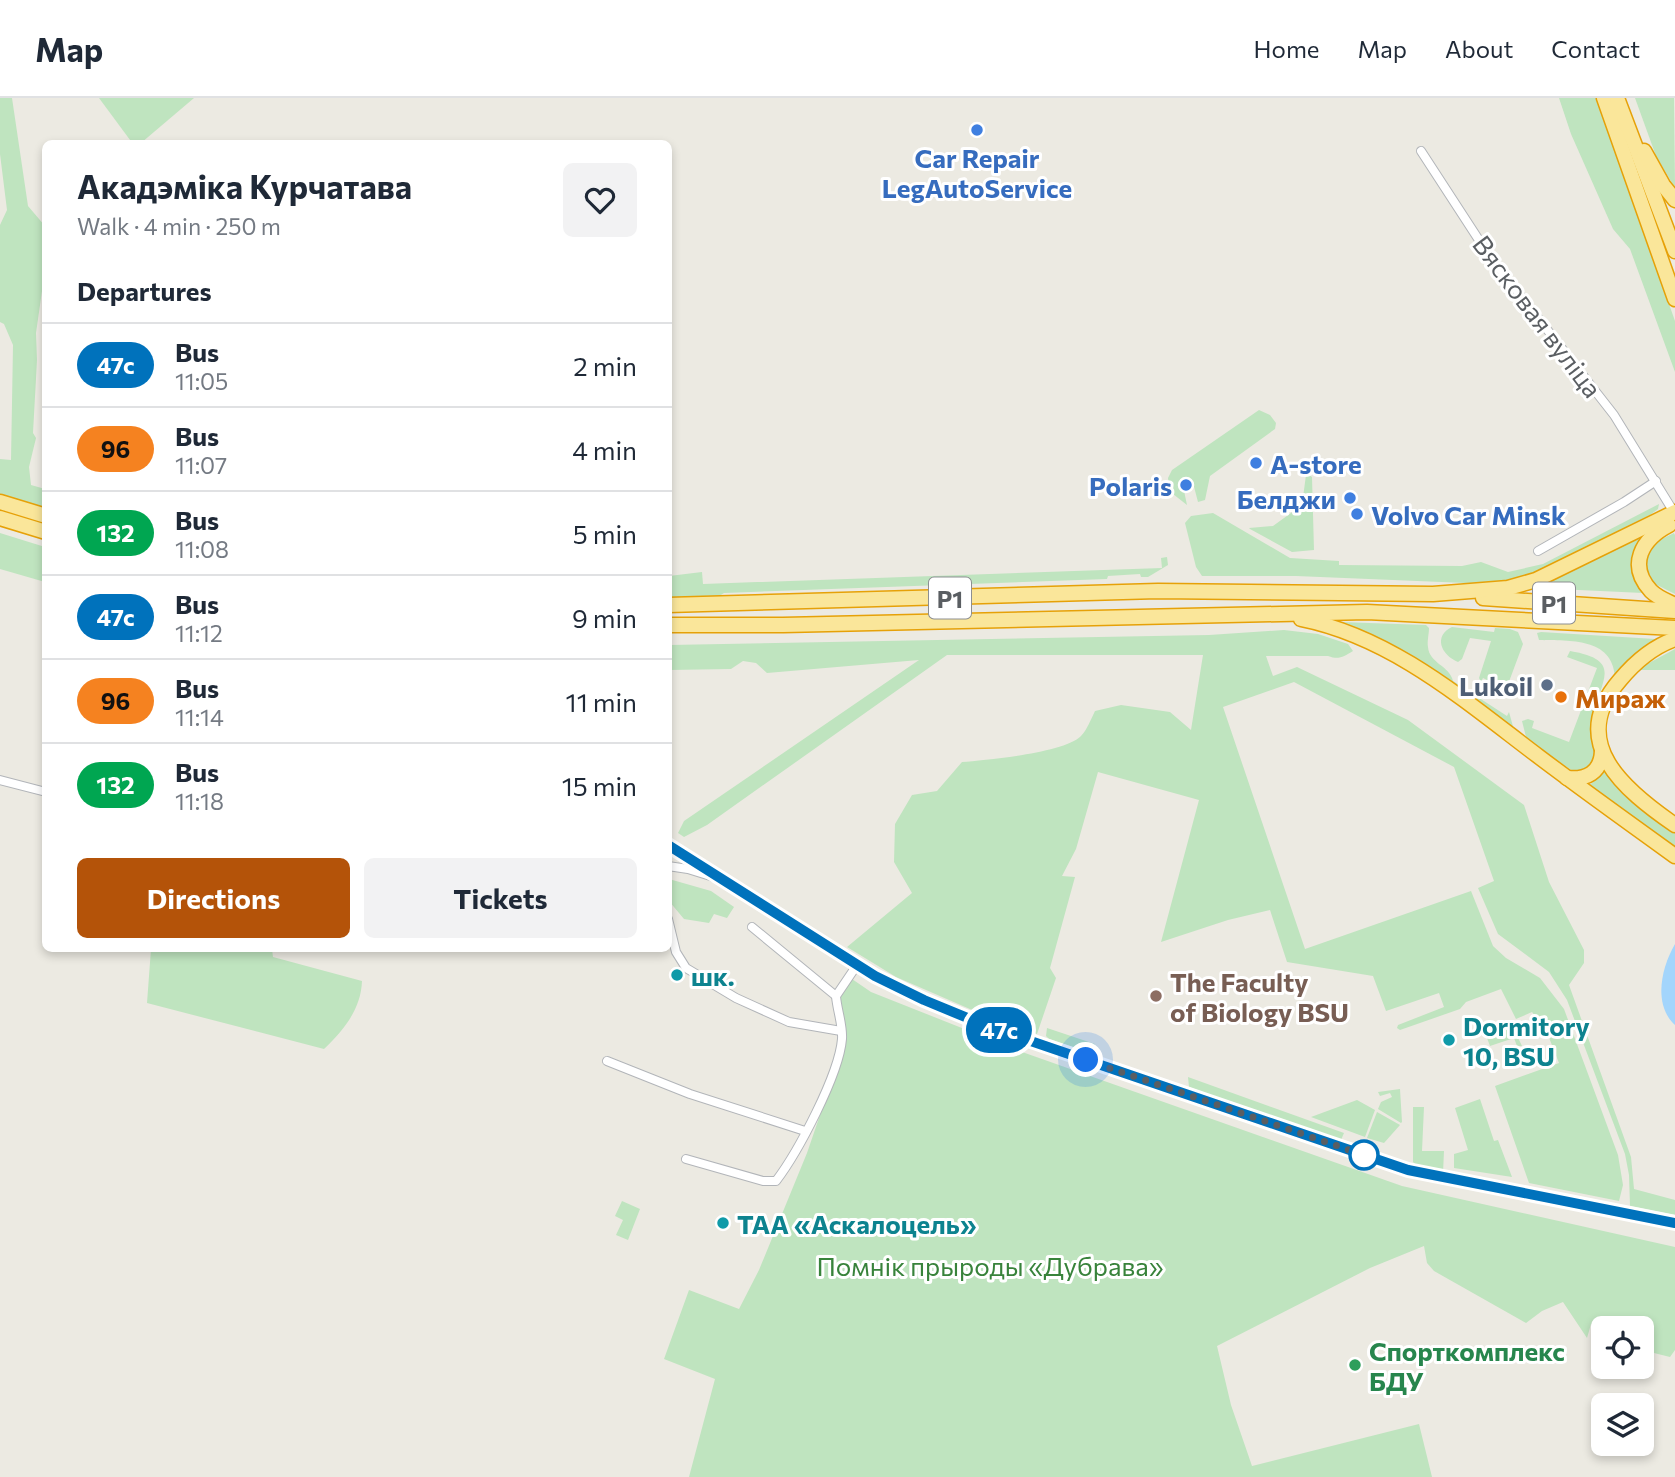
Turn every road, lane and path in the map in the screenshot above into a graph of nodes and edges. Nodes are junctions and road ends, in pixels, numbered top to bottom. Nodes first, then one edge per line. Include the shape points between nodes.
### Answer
1 (1604, 98) edge
2 (1619, 104) edge
3 (1421, 151) dead end
4 (1675, 200) edge
5 (1675, 251) edge
6 (1675, 299) edge
7 (1658, 483) junction
8 (0, 502) edge
9 (1675, 513) edge
10 (42, 515) edge
11 (0, 518) edge
12 (1675, 522) edge
13 (42, 531) edge
14 (1538, 551) dead end
15 (1433, 594) junction
16 (672, 605) edge
17 (1675, 605) edge
18 (1675, 611) edge
19 (1278, 614) junction
20 (672, 625) edge
21 (1675, 628) edge
22 (1675, 639) edge
23 (1602, 751) junction
24 (1567, 778) junction
25 (0, 780) edge
26 (42, 791) edge
27 (1675, 825) edge
28 (1675, 856) edge
29 (672, 867) edge
30 (752, 927) dead end
31 (672, 936) edge
32 (857, 965) junction
33 (836, 996) junction
34 (841, 1031) junction
35 (607, 1061) dead end
36 (804, 1131) junction
37 (686, 1159) dead end
38 (1675, 1223) edge

1 - 6 highway
2 - 4 highway
2 - 5 highway
3 - 7 street, Вясковая вуліца via 1488,254 1614,415
7 - 9 street, Вясковая вуліца
7 - 14 street
8 - 10 highway
9 - 15 highway via 1527,583 1508,589
11 - 13 highway
12 - 17 highway via 1650,537 1639,561 1651,591
15 - 16 highway, Р1 via 1158,591
15 - 18 highway, Р1
19 - 20 highway, Р1
19 - 21 highway, Р1 via 1380,612
19 - 24 highway via 1340,630 1400,657
22 - 23 highway via 1644,655 1608,694 1599,720
23 - 24 highway via 1600,765 1587,777
23 - 27 highway via 1626,787
24 - 28 highway
25 - 26 street
29 - 32 street via 720,879
30 - 33 street
31 - 34 street via 685,968 736,999 789,1022
32 - 33 street
32 - 38 street via 924,1000 1039,1044 1408,1170
33 - 34 street
34 - 36 street via 824,1097
35 - 36 street
36 - 37 street via 776,1181

